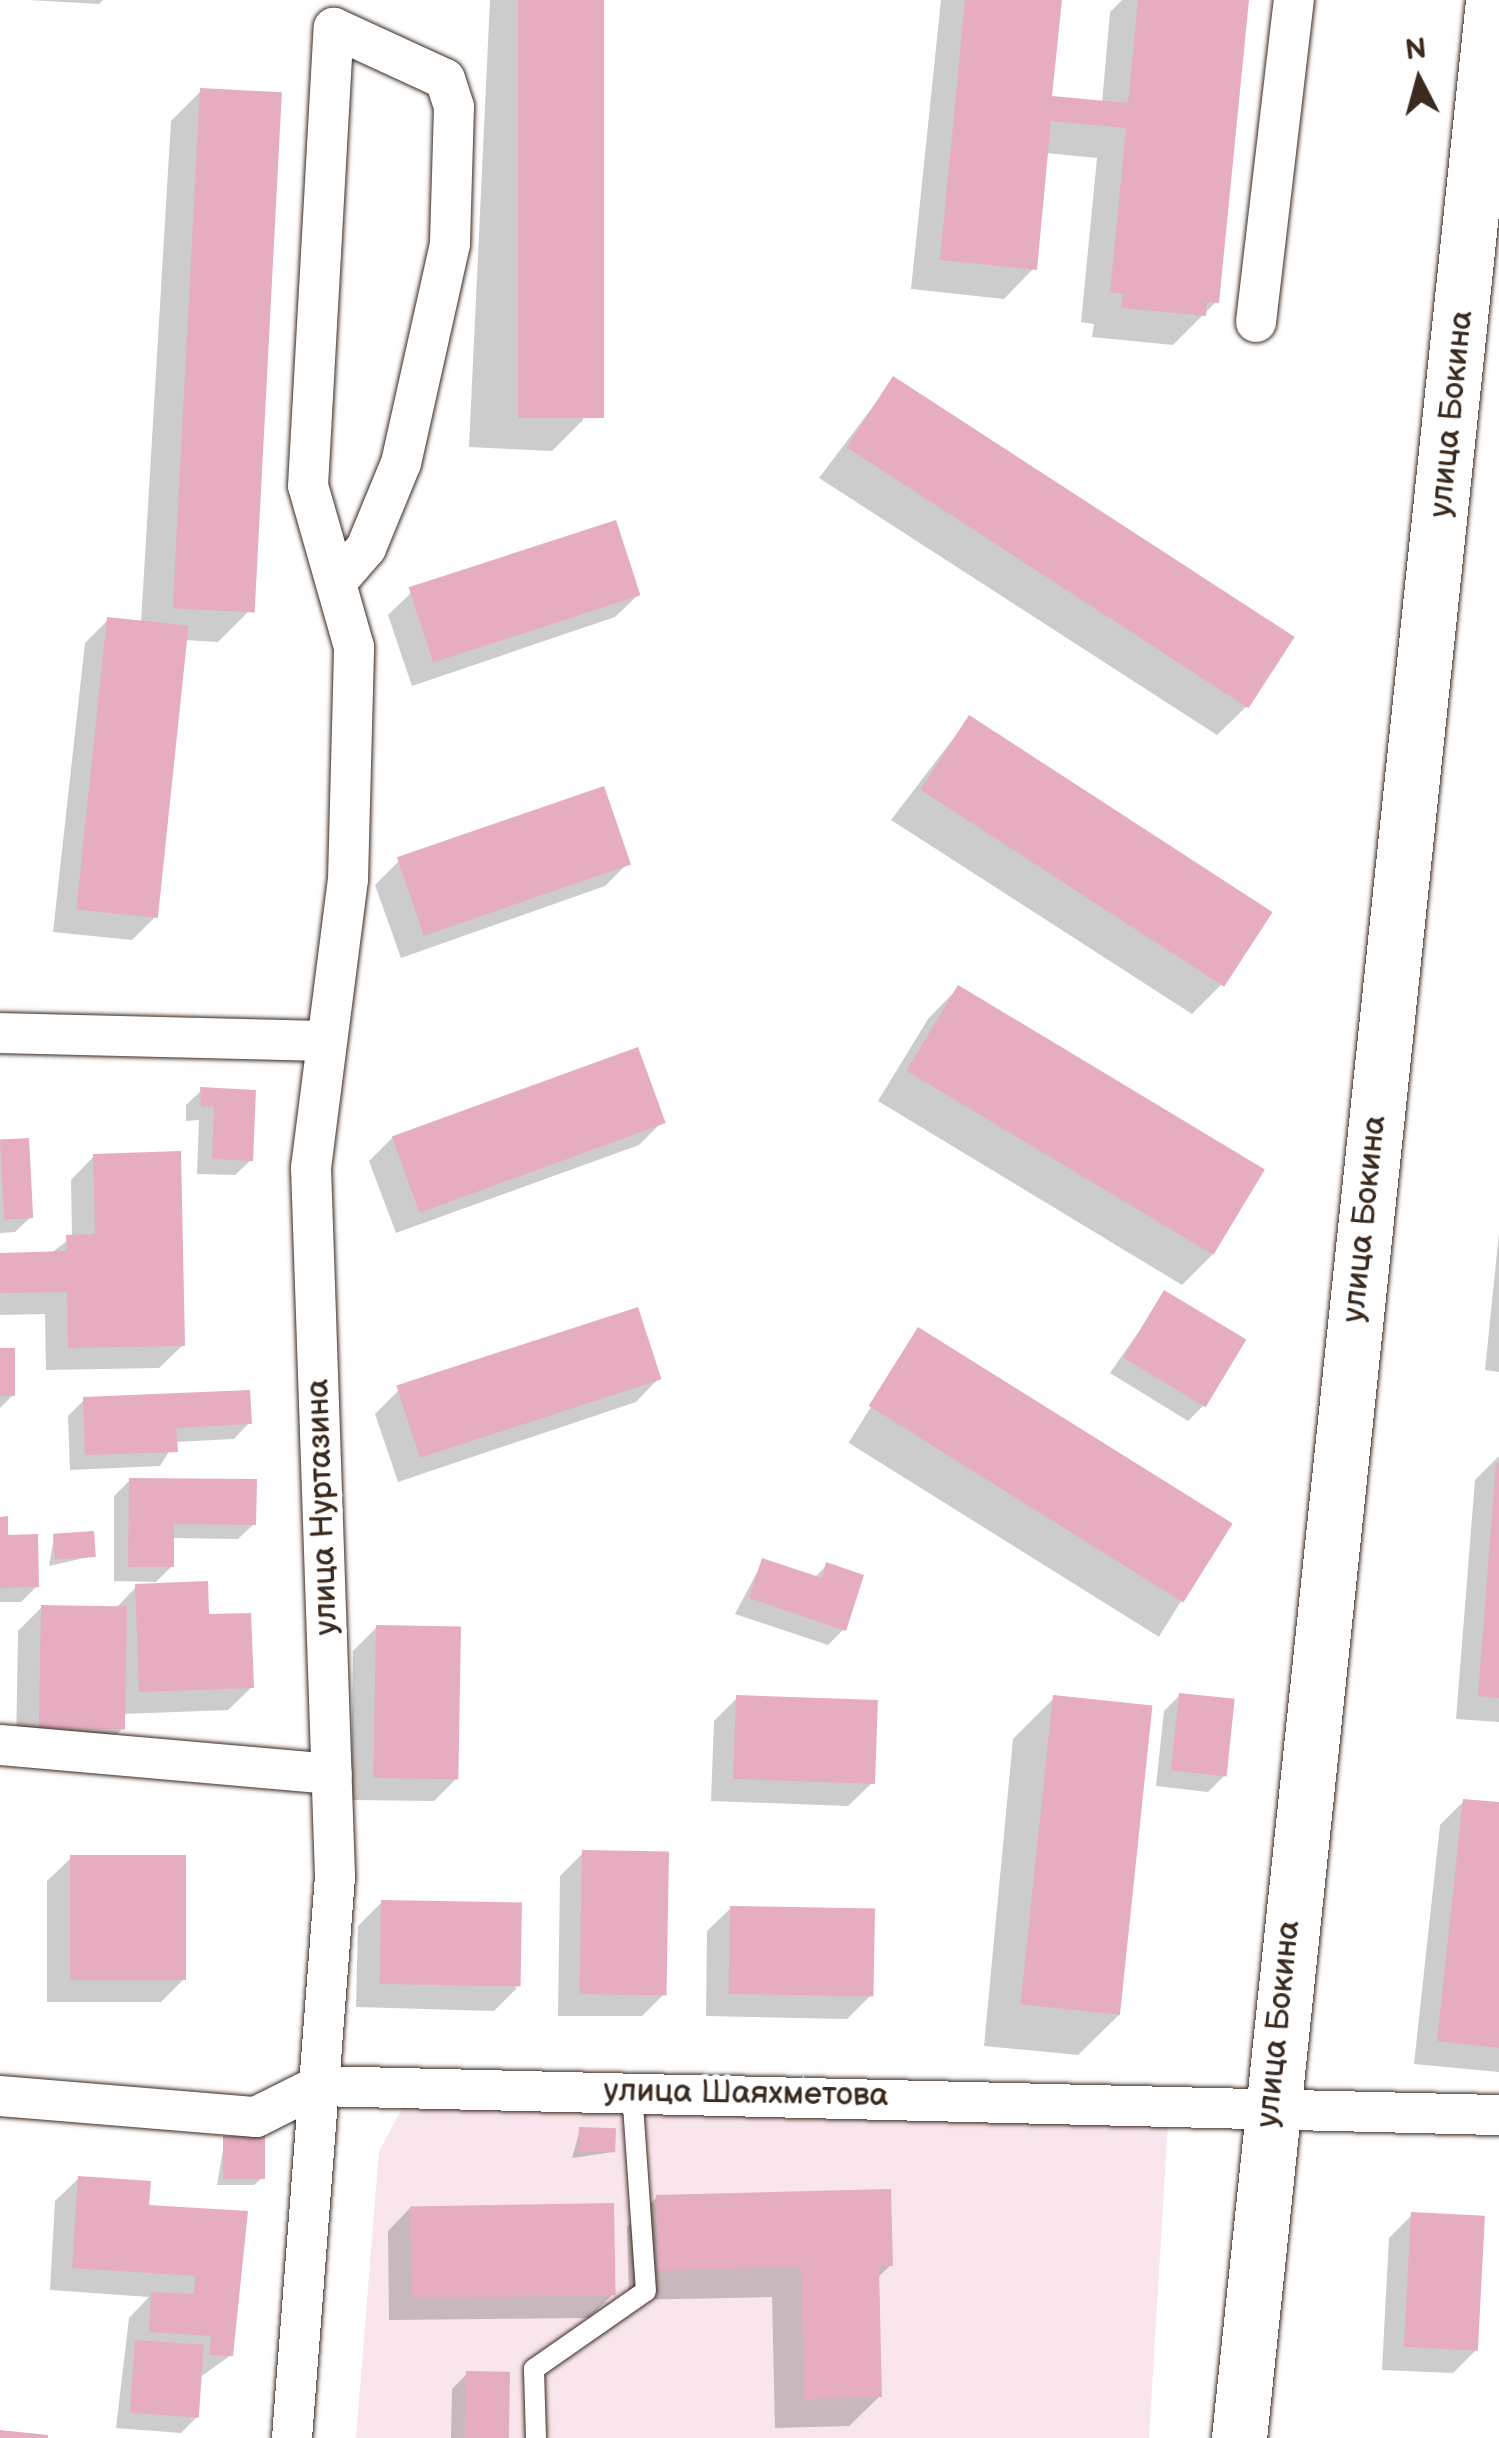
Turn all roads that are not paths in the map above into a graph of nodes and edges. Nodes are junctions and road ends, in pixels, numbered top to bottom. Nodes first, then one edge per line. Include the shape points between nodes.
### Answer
1 (1294, 0) edge
2 (1493, 0) edge
3 (1484, 261) edge
4 (1256, 322) dead end
5 (341, 577) junction
6 (0, 1033) edge
7 (325, 1041) junction
8 (0, 1746) edge
9 (332, 1774) junction
10 (318, 2086) junction
11 (632, 2092) junction
12 (0, 2096) edge
13 (1270, 2106) junction
14 (1499, 2114) edge
15 (292, 2438) edge
16 (536, 2438) edge
17 (1239, 2438) edge

1 - 4 street
2 - 3 street, улица Бокина
3 - 13 street, улица Бокина
5 - 5 street, улица Нуртазина via 366,548 401,463 450,244 454,107 445,79 334,28 308,486
5 - 7 street, улица Нуртазина via 354,647 348,880
6 - 7 street
7 - 9 street, улица Нуртазина via 312,1168
8 - 9 street
9 - 10 street, улица Нуртазина via 335,1876
10 - 11 street, улица Шаяхметова
10 - 12 street, улица Шаяхметова via 256,2116
10 - 15 street, улица Нуртазина
11 - 13 street, улица Шаяхметова
11 - 16 lane via 646,2290 534,2369
13 - 14 street, улица Шаяхметова
13 - 17 street, улица Бокина

